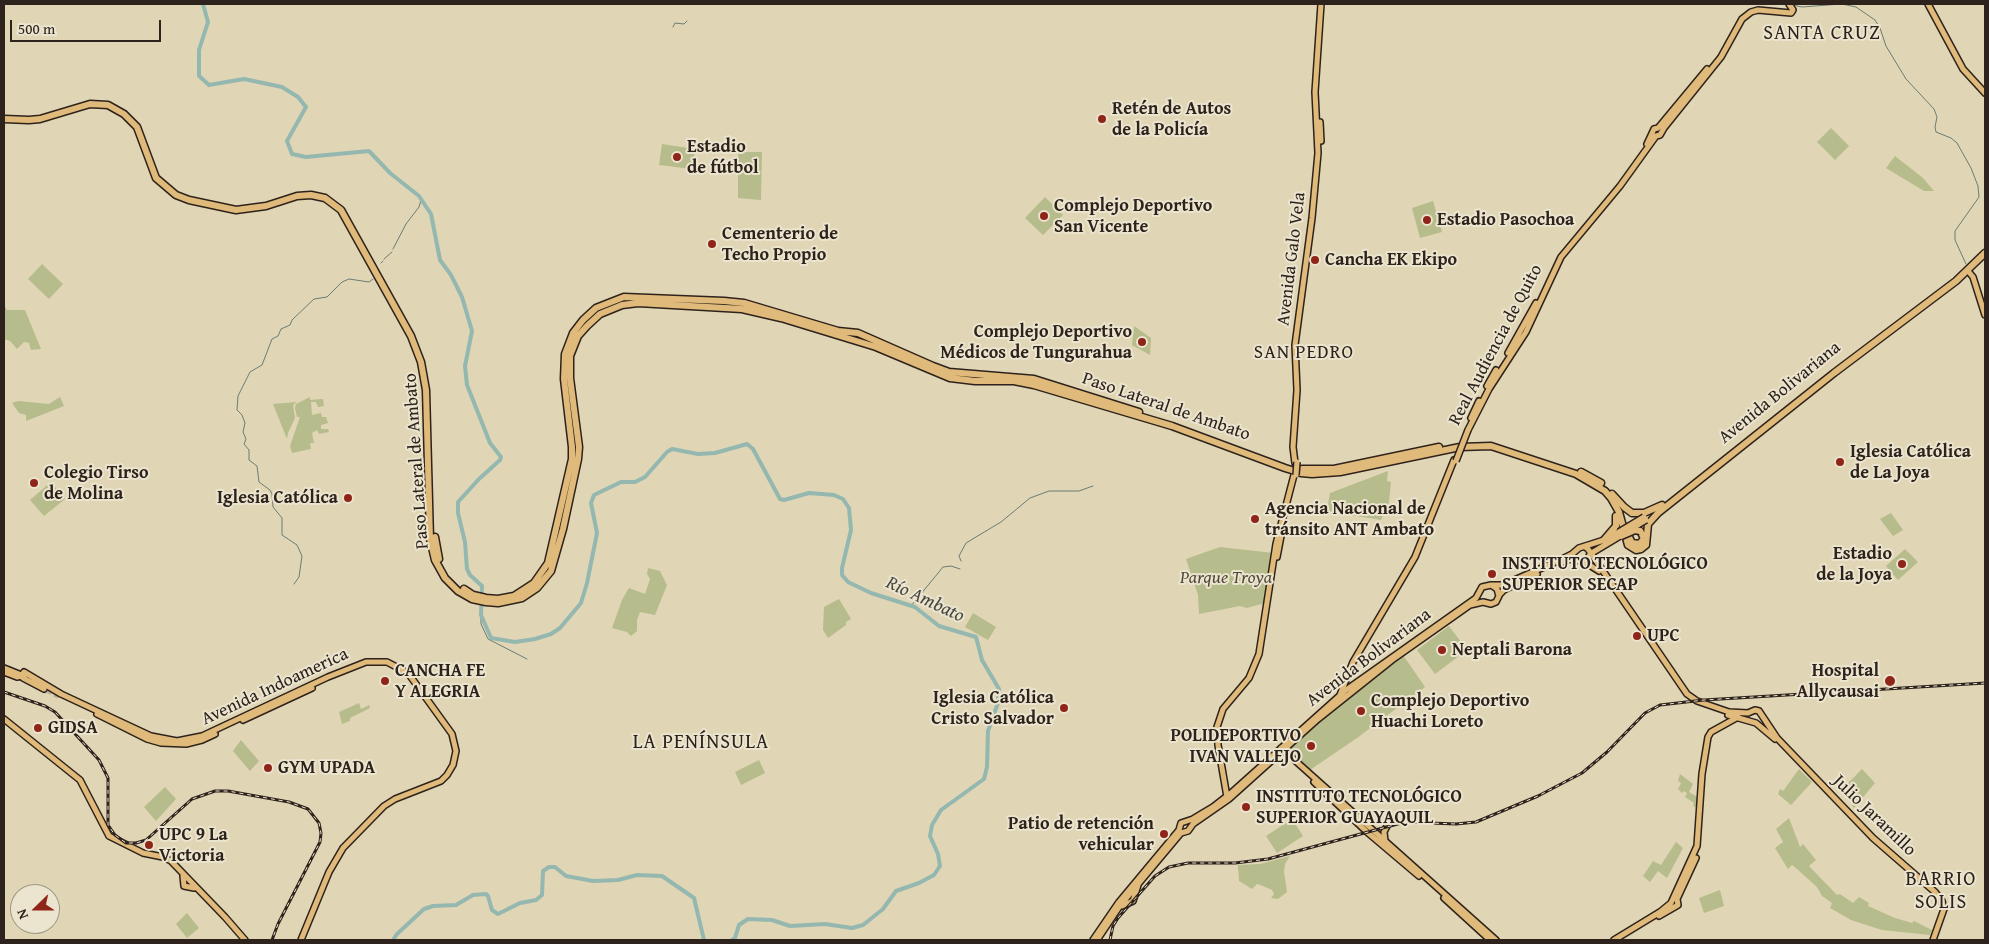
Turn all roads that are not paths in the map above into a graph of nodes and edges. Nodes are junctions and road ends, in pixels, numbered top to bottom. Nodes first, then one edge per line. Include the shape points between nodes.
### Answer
1 (1323, 4) edge
2 (1789, 4) edge
3 (1928, 4) edge
4 (1985, 93) edge
5 (4, 118) edge
6 (1985, 248) edge
7 (1985, 253) edge
8 (1974, 265) junction
9 (1968, 271) junction
10 (1985, 304) edge
11 (1985, 315) edge
12 (1455, 460) junction
13 (1295, 475) junction
14 (1593, 483) junction
15 (1616, 498) junction
16 (1658, 510) junction
17 (1620, 535) junction
18 (1604, 540) junction
19 (1585, 547) junction
20 (1576, 551) junction
21 (1590, 554) junction
22 (1582, 561) junction
23 (1491, 585) junction
24 (521, 595) junction
25 (1479, 595) junction
26 (1499, 596) junction
27 (1483, 602) junction
28 (20, 666) dead end
29 (4, 668) edge
30 (13, 671) junction
31 (4, 672) edge
32 (25, 679) junction
33 (1351, 686) junction
34 (1340, 695) junction
35 (1750, 712) junction
36 (1763, 717) junction
37 (4, 719) edge
38 (1740, 719) junction
39 (1754, 722) junction
40 (33, 743) junction
41 (1281, 750) junction
42 (1227, 784) junction
43 (1237, 788) junction
44 (1229, 797) junction
45 (1186, 822) junction
46 (1388, 826) dead end
47 (1190, 827) junction
48 (1182, 829) junction
49 (1385, 841) junction
50 (1674, 902) junction
51 (244, 940) edge
52 (299, 940) edge
53 (1093, 940) edge
54 (1097, 940) edge
55 (1490, 940) edge
56 (1496, 940) edge
57 (1614, 940) edge
58 (1619, 940) edge
59 (1932, 940) edge

1 - 13 main road, Avenida Galo Vela, bridge via 1318,68 1319,153 1295,345
2 - 12 main road, Real Audiencia de Quito, bridge via 1793,8 1791,13 1758,10 1746,15 1727,47 1660,130 1654,130 1655,135 1558,256 1527,321 1490,379
3 - 4 main road via 1963,69
5 - 24 highway, Paso Lateral de Ambato via 35,119 90,104 108,105 137,127 156,178 176,195 236,210 311,195 325,198 341,210 411,336 421,362 426,390 430,539 440,569 445,578 472,599 498,603
6 - 16 highway, Avenida Bolivariana via 1943,288 1845,360
7 - 8 highway, Avenida Bolivariana
8 - 9 highway, Avenida Bolivariana
8 - 10 main road
9 - 11 main road
9 - 16 highway, Avenida Bolivariana via 1820,384 1688,491
12 - 33 main road, Real Audiencia de Quito via 1418,559 1352,670 1347,682
12 - 34 main road, Real Audiencia de Quito via 1415,557 1356,657
13 - 42 main road, Avenida Galo Vela via 1276,560 1262,655 1255,673 1227,707 1221,723
13 - 44 main road, Avenida Galo Vela via 1276,544 1259,654 1249,678 1223,710 1217,727
14 - 16 highway via 1611,498 1619,512 1627,543 1633,549 1646,545 1648,524
14 - 18 highway via 1604,493 1616,514 1616,526
14 - 24 highway, Paso Lateral de Ambato via 1534,459 1483,445 1340,472 1301,473 1089,400 1014,381 950,378 876,348 772,316 742,309 638,303 606,311 578,336 572,348 570,378 579,446 576,472 554,564 537,588
15 - 16 highway, Paso Lateral de Ambato via 1628,511 1637,514
15 - 17 highway, bridge via 1629,539 1634,544 1644,540 1640,531 1635,530
15 - 24 highway, Paso Lateral de Ambato via 1588,475 1492,442 1458,444 1334,469 1302,469 1090,395 1034,380 950,372 858,333 838,331 744,303 624,297 596,308 573,333 567,346 563,363 572,447 570,472 548,563
16 - 17 main road, Avenida Bolivariana, bridge
17 - 18 main road, Avenida Bolivariana
17 - 21 main road, Avenida Bolivariana
18 - 19 main road, Avenida Bolivariana
19 - 20 main road, Avenida Bolivariana
19 - 21 main road
20 - 22 main road via 1577,558
20 - 23 main road, Avenida Bolivariana via 1503,585
21 - 22 main road, Avenida Bolivariana
21 - 35 main road via 1687,694 1728,712
22 - 26 main road, Avenida Bolivariana via 1570,559 1504,590
22 - 38 main road via 1602,574 1684,693 1700,705
23 - 25 main road, Avenida Bolivariana via 1482,588
23 - 26 main road
25 - 27 main road
25 - 33 main road, Avenida Bolivariana
26 - 27 main road, Avenida Bolivariana via 1493,603
27 - 41 main road, Avenida Bolivariana via 1470,605 1392,660
28 - 30 main road
29 - 30 main road, Avenida Indoamerica
30 - 32 main road, Avenida Indoamerica
31 - 32 main road, Avenida Indoamerica
32 - 52 main road, Avenida Indoamerica via 155,742 186,744 202,740 366,664 390,665 411,679 450,736 453,748 450,763 438,779 379,806 348,838 333,857
32 - 52 main road, Avenida Indoamerica via 151,736 177,741 202,736 366,662 388,662 408,673 452,734 456,751 453,765 441,781 384,806 343,848
33 - 34 main road, Avenida Bolivariana
34 - 41 main road, Avenida Bolivariana
35 - 36 main road via 1759,711
35 - 38 main road
35 - 39 main road
36 - 39 main road via 1761,721
36 - 59 main road, Julio Jaramillo via 1777,738 1873,838 1940,899 1944,912
37 - 40 main road
38 - 39 main road
38 - 50 main road via 1714,733 1708,742 1700,844 1693,866
39 - 59 main road, Julio Jaramillo via 1767,731 1874,842 1916,876 1938,899 1942,912
40 - 51 main road via 76,780 110,840 141,855 168,862
40 - 51 main road via 80,780 109,836 143,853 171,861
41 - 43 main road, Avenida Bolivariana
41 - 44 main road, Avenida Bolivariana
41 - 49 main road
41 - 55 main road via 1366,831
42 - 43 main road
42 - 44 main road, Avenida Galo Vela
43 - 44 main road, Avenida Bolivariana
44 - 45 main road, Avenida Bolivariana
44 - 47 main road, Avenida Bolivariana
45 - 47 main road
45 - 48 main road via 1181,823
46 - 49 main road via 1384,832
47 - 48 main road via 1188,831
48 - 53 main road via 1126,892
48 - 54 main road via 1139,883 1133,901 1119,907
49 - 56 main road
50 - 57 main road
50 - 58 main road

